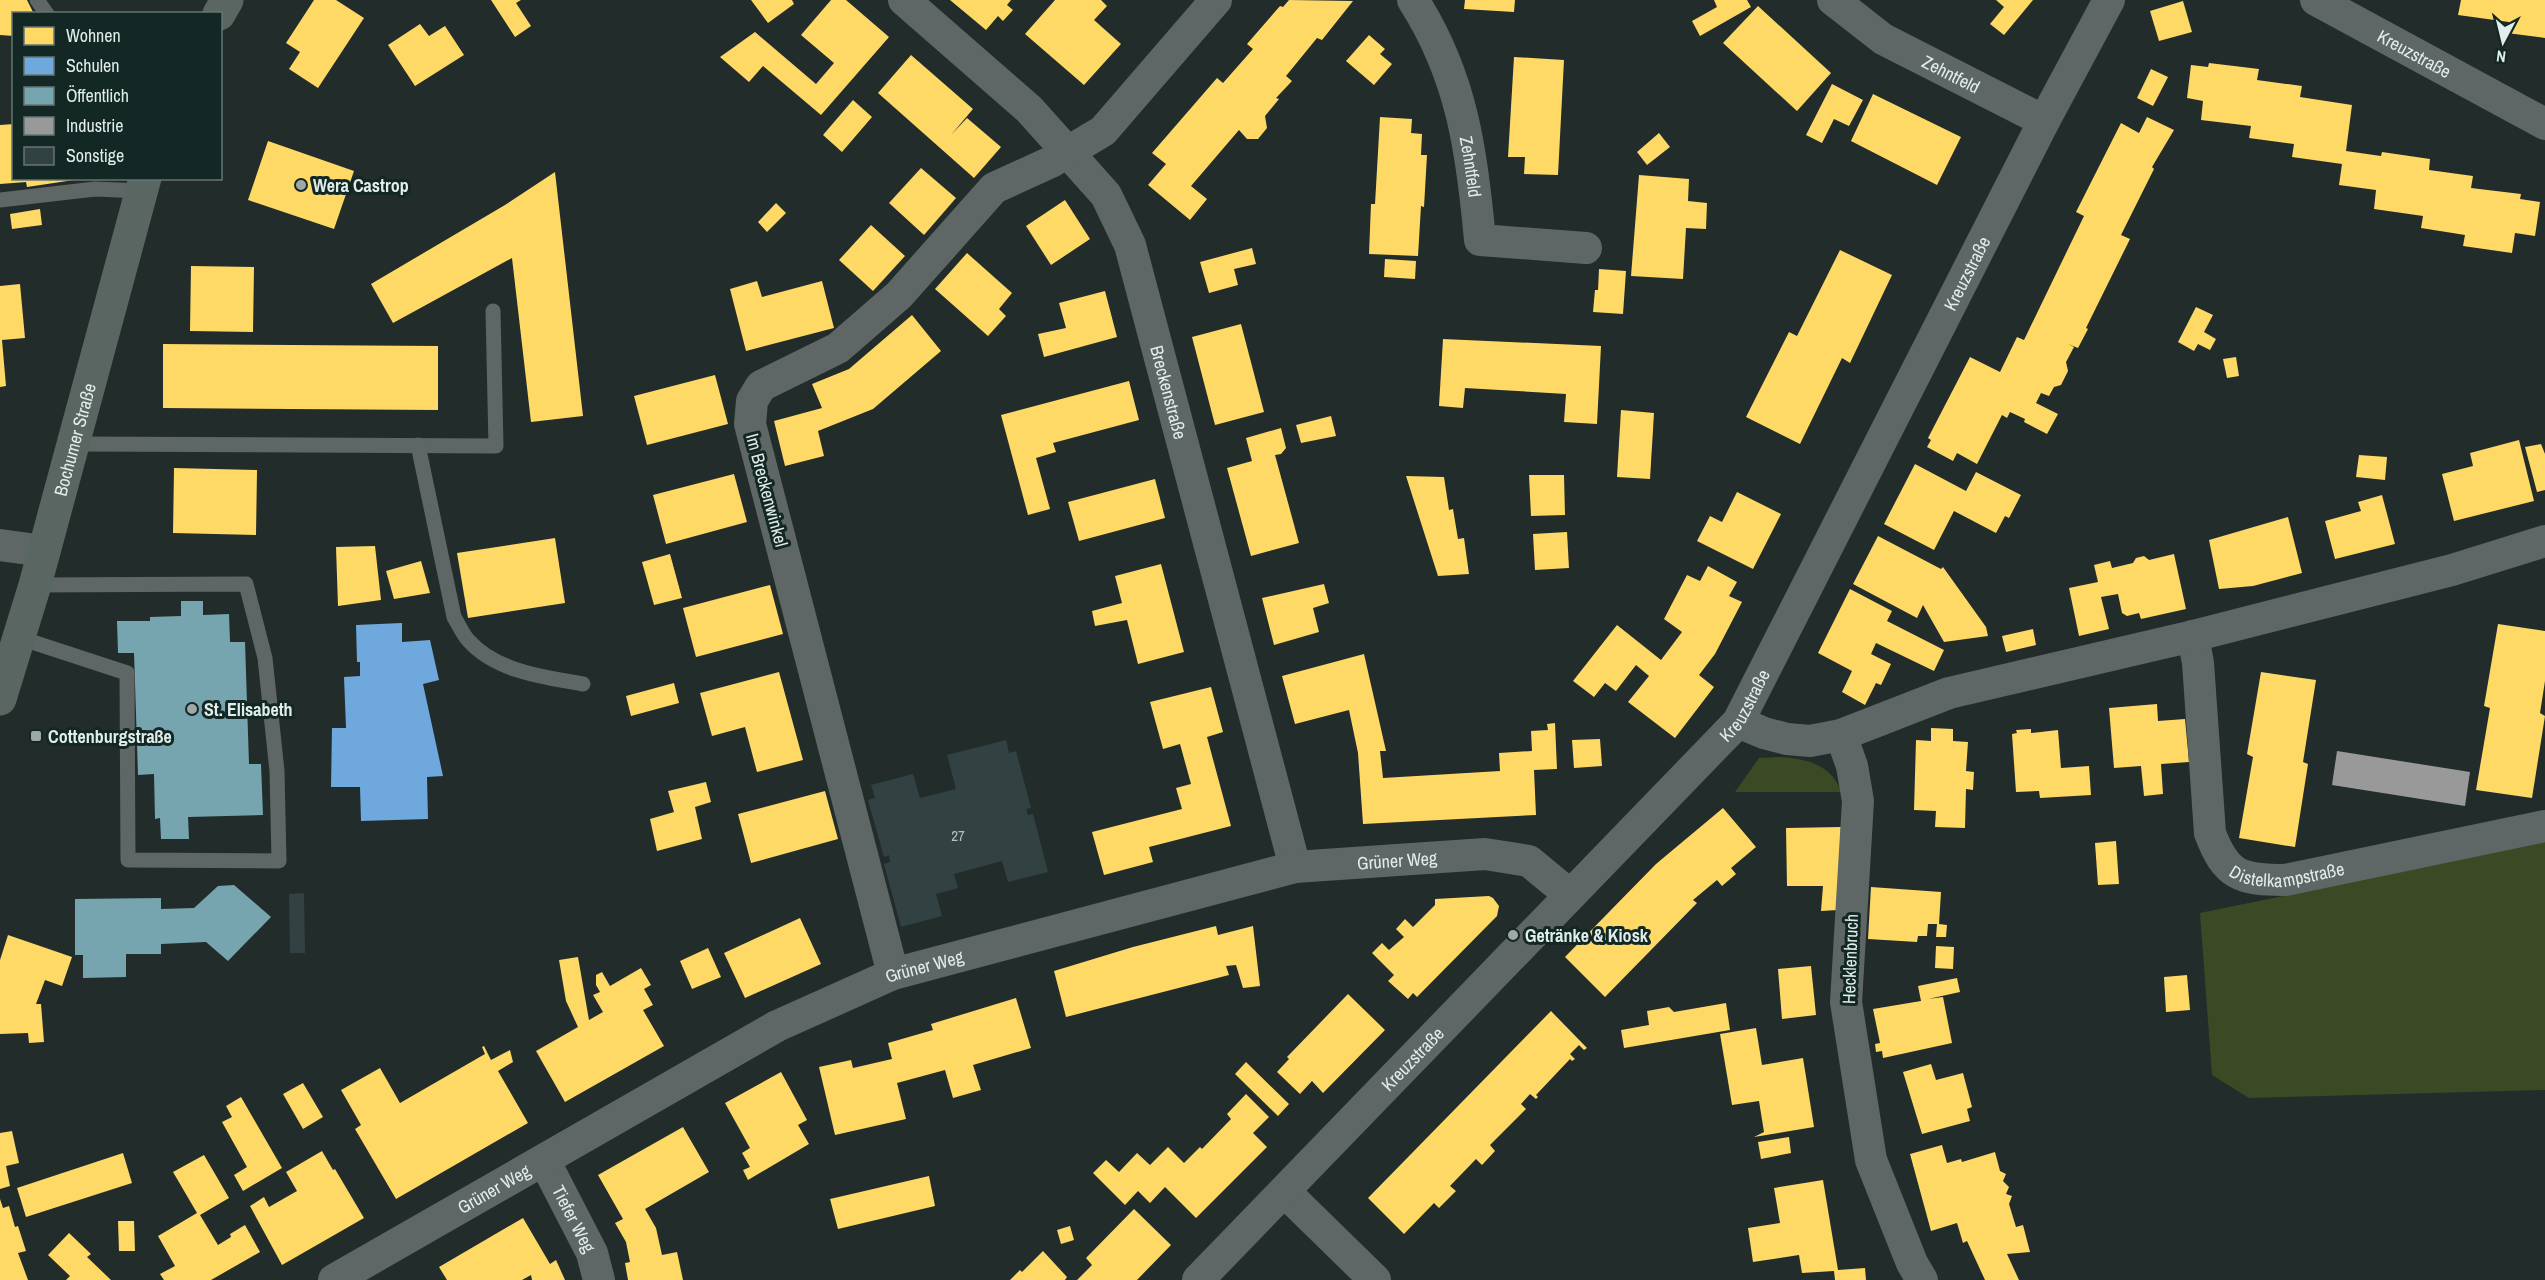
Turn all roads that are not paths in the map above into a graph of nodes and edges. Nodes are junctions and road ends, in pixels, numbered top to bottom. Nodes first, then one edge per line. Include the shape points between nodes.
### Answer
1 (903, 0) edge
2 (1216, 0) edge
3 (1413, 0) edge
4 (1833, 0) edge
5 (2109, 0) edge
6 (2316, 0) edge
7 (2044, 121) junction
8 (2545, 124) edge
9 (1068, 152) junction
10 (143, 185) edge
11 (0, 200) edge
12 (1586, 248) dead end
13 (493, 311) dead end
14 (74, 444) junction
15 (418, 445) junction
16 (2545, 541) edge
17 (0, 546) edge
18 (44, 551) junction
19 (35, 585) junction
20 (2193, 636) junction
21 (20, 638) junction
22 (584, 684) dead end
23 (0, 699) edge
24 (1738, 722) junction
25 (1841, 735) junction
26 (2545, 826) edge
27 (1295, 867) junction
28 (1570, 895) junction
29 (893, 974) junction
30 (544, 1160) junction
31 (1285, 1192) junction
32 (334, 1280) edge
33 (598, 1280) edge
34 (1198, 1280) edge
35 (1375, 1280) edge
36 (1922, 1280) edge

1 - 9 street, Breckenstraße via 1029,109
2 - 9 street via 1102,131
3 - 12 street, Zehntfeld via 1443,55 1457,95 1473,164 1480,240
4 - 7 street, Zehntfeld via 1883,39
5 - 7 street, Kreuzstraße
6 - 8 street, Kreuzstraße
7 - 24 street, Kreuzstraße
9 - 27 street, Breckenstraße via 1106,195 1130,245
9 - 29 street, Im Breckenwinkel via 994,188 899,295 838,348 762,386 749,412
10 - 11 lane
10 - 14 main road, Bochumer Straße
13 - 15 lane via 496,446
14 - 15 lane
14 - 18 main road, Bochumer Straße
15 - 22 lane via 454,617 470,642 499,663 540,677
16 - 20 street via 2452,570
17 - 18 street
18 - 19 main road, Bochumer Straße
19 - 21 main road, Bochumer Straße
19 - 21 lane via 246,584 265,658 277,771 279,861 128,860 126,673
20 - 25 street via 1949,693
20 - 26 street, Distelkampstraße via 2210,833 2219,857 2237,874 2259,880 2285,880
21 - 23 main road, Bochumer Straße
24 - 25 street via 1787,739 1810,741
24 - 28 street, Kreuzstraße
25 - 36 street, Hecklenbruch via 1858,801 1846,1002 1871,1160
27 - 28 street, Grüner Weg via 1485,854 1529,861
27 - 29 street, Grüner Weg
28 - 31 street, Kreuzstraße
29 - 30 street, Grüner Weg via 777,1026
30 - 32 street, Grüner Weg
30 - 33 street, Tiefer Weg via 592,1253
31 - 34 street, Kreuzstraße
31 - 35 street

